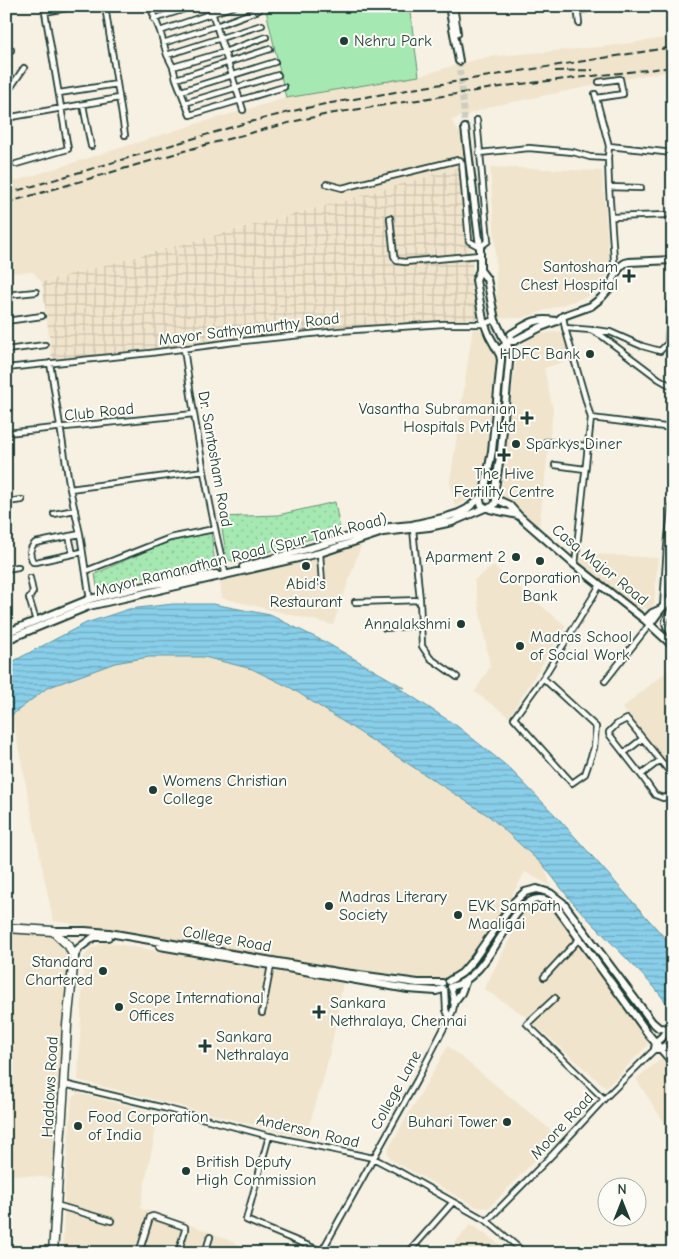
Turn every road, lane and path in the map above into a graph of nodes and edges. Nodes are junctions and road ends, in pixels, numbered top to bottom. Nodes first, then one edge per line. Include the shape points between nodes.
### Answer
1 (43, 6) edge
2 (78, 6) edge
3 (105, 6) edge
4 (194, 6) edge
5 (210, 6) edge
6 (234, 6) edge
7 (449, 6) edge
8 (454, 6) edge
9 (620, 6) edge
10 (151, 7) edge
11 (578, 8) edge
12 (259, 10) dead end
13 (45, 12) junction
14 (212, 14) junction
15 (154, 18) junction
16 (580, 23) dead end
17 (262, 25) dead end
18 (216, 26) junction
19 (160, 31) junction
20 (458, 32) dead end
21 (266, 37) dead end
22 (220, 38) junction
23 (163, 43) junction
24 (270, 49) dead end
25 (224, 52) junction
26 (167, 55) junction
27 (459, 61) tunnel mouth
28 (227, 62) junction
29 (275, 62) dead end
30 (173, 67) junction
31 (24, 68) dead end
32 (278, 75) dead end
33 (232, 76) junction
34 (176, 79) junction
35 (599, 82) dead end
36 (117, 84) junction
37 (284, 86) dead end
38 (236, 87) junction
39 (181, 91) junction
40 (59, 93) junction
41 (6, 94) edge
42 (119, 98) junction
43 (239, 99) junction
44 (185, 103) junction
45 (83, 105) junction
46 (61, 108) junction
47 (243, 110) dead end
48 (6, 118) edge
49 (477, 120) dead end
50 (465, 128) tunnel mouth
51 (125, 135) dead end
52 (91, 146) dead end
53 (609, 146) junction
54 (480, 153) junction
55 (673, 153) edge
56 (608, 158) junction
57 (16, 164) dead end
58 (326, 184) dead end
59 (609, 187) junction
60 (641, 188) dead end
61 (666, 216) dead end
62 (612, 217) junction
63 (390, 218) dead end
64 (480, 246) junction
65 (480, 255) junction
66 (673, 260) edge
67 (480, 270) junction
68 (615, 275) junction
69 (36, 292) dead end
70 (6, 295) edge
71 (673, 310) edge
72 (42, 316) dead end
73 (564, 316) junction
74 (495, 320) junction
75 (6, 321) edge
76 (484, 324) junction
77 (565, 328) junction
78 (590, 330) junction
79 (671, 340) edge
80 (508, 342) junction
81 (45, 345) dead end
82 (184, 349) junction
83 (6, 350) edge
84 (498, 352) junction
85 (50, 363) junction
86 (6, 368) edge
87 (673, 386) edge
88 (194, 414) junction
89 (590, 418) junction
90 (673, 428) edge
91 (60, 429) junction
92 (6, 433) edge
93 (546, 442) dead end
94 (587, 446) junction
95 (555, 466) dead end
96 (585, 469) junction
97 (204, 471) junction
98 (70, 489) junction
99 (673, 494) edge
100 (482, 496) junction
101 (495, 497) junction
102 (22, 500) dead end
103 (6, 502) edge
104 (487, 508) junction
105 (75, 510) junction
106 (54, 514) dead end
107 (519, 516) junction
108 (214, 529) junction
109 (413, 529) junction
110 (80, 534) junction
111 (69, 536) junction
112 (82, 552) junction
113 (320, 553) junction
114 (73, 554) junction
115 (575, 565) junction
116 (18, 567) dead end
117 (6, 570) edge
118 (86, 571) junction
119 (225, 572) junction
120 (30, 578) dead end
121 (322, 583) dead end
122 (600, 585) junction
123 (420, 600) junction
124 (355, 602) dead end
125 (672, 602) edge
126 (89, 603) junction
127 (662, 608) junction
128 (36, 621) junction
129 (648, 622) junction
130 (421, 624) junction
131 (385, 628) dead end
132 (659, 633) junction
133 (7, 635) edge
134 (673, 635) edge
135 (673, 646) edge
136 (457, 677) dead end
137 (543, 678) junction
138 (604, 681) dead end
139 (642, 739) junction
140 (624, 753) junction
141 (660, 761) junction
142 (641, 775) junction
143 (673, 776) edge
144 (672, 795) edge
145 (6, 928) edge
146 (53, 931) junction
147 (579, 939) junction
148 (74, 957) junction
149 (271, 965) junction
150 (544, 977) dead end
151 (466, 980) junction
152 (447, 986) junction
153 (554, 998) dead end
154 (454, 1002) junction
155 (262, 1013) dead end
156 (449, 1017) junction
157 (672, 1029) edge
158 (673, 1039) edge
159 (658, 1047) junction
160 (673, 1064) edge
161 (64, 1084) junction
162 (604, 1099) junction
163 (269, 1136) junction
164 (373, 1158) junction
165 (453, 1202) junction
166 (56, 1205) junction
167 (488, 1220) junction
168 (111, 1222) dead end
169 (210, 1237) dead end
170 (324, 1252) edge
171 (53, 1253) edge
172 (139, 1253) edge
173 (178, 1253) edge
174 (205, 1253) edge
175 (408, 1253) edge
176 (522, 1253) edge

1 - 13 street
2 - 13 street
3 - 36 street
4 - 15 street
5 - 14 street
6 - 14 street
7 - 27 main road
8 - 20 street
9 - 11 street
10 - 15 street
11 - 16 street
12 - 18 street
13 - 40 street
14 - 18 street
14 - 19 street
15 - 19 street
17 - 22 street
18 - 22 street
18 - 23 street
19 - 23 street
21 - 25 street
22 - 25 street
22 - 26 street
23 - 26 street
24 - 28 street
25 - 28 street
25 - 30 street
26 - 30 street
28 - 33 street
28 - 34 street
29 - 33 street
30 - 34 street
31 - 41 street
32 - 38 street
33 - 38 street
33 - 39 street
34 - 39 street
35 - 53 street via 620,79 622,94 596,96
36 - 40 street
36 - 42 street
37 - 43 street
38 - 43 street
38 - 44 street
39 - 44 street
40 - 46 street
42 - 45 street
42 - 51 street
43 - 44 street via 190,115
43 - 47 street
45 - 46 street
45 - 52 street
46 - 48 street
46 - 57 street via 68,150
49 - 54 street
50 - 64 main road
53 - 55 street
53 - 56 street
54 - 56 street via 529,148
54 - 64 street via 488,241
56 - 59 street
58 - 64 street via 342,188 460,160 469,241
59 - 60 street
59 - 62 street
61 - 62 street
62 - 68 street
63 - 65 street via 397,261
64 - 65 main road
65 - 67 main road
66 - 68 main road via 625,263
67 - 74 main road via 487,279
67 - 76 main road via 476,280
68 - 73 main road via 601,298
69 - 70 street
71 - 79 street via 670,311
72 - 75 street
73 - 77 street
73 - 80 main road via 557,321 533,321 511,334
74 - 76 street, Mayor Sathyamurthy Road
74 - 80 main road
76 - 82 street, Mayor Sathyamurthy Road via 339,331
76 - 84 main road
77 - 78 street
77 - 89 street
78 - 79 street via 610,332 660,351
78 - 87 street
80 - 84 main road
80 - 101 main road via 510,358
81 - 83 street
82 - 85 street, Mayor Sathyamurthy Road
82 - 88 street, Dr. Santosham Road
84 - 100 main road via 501,360 492,451
85 - 86 street, Mayor Sathyamurthy Road
85 - 91 street
88 - 91 street, Club Road
88 - 97 street, Dr. Santosham Road
89 - 90 street
89 - 94 street
91 - 92 street, Club Road
91 - 98 street
93 - 94 street
94 - 96 street
95 - 96 street
96 - 115 street
97 - 98 street
97 - 108 street, Dr. Santosham Road
98 - 105 street
99 - 127 street
100 - 101 main road via 489,492
100 - 104 main road via 480,504
100 - 119 main road, Mayor Ramanathan Road (Spur Tank Road) via 459,513 443,518 380,528
101 - 104 main road via 496,504
101 - 107 main road, Casa Major Road
102 - 103 street
104 - 107 main road
104 - 109 main road, Mayor Ramanathan Road (Spur Tank Road) via 452,522
105 - 106 street
105 - 110 street
107 - 115 main road, Casa Major Road
108 - 118 street via 170,538
108 - 119 street, Dr. Santosham Road
109 - 113 main road, Mayor Ramanathan Road (Spur Tank Road) via 383,532
109 - 123 street
110 - 111 street
110 - 112 street
111 - 114 street
111 - 114 street via 35,543 30,550 31,559 40,562
112 - 114 street
112 - 118 street
113 - 121 street
113 - 126 main road, Mayor Ramanathan Road (Spur Tank Road)
115 - 122 main road, Casa Major Road
116 - 117 street
118 - 126 street
119 - 126 main road, Mayor Ramanathan Road (Spur Tank Road) via 149,585
120 - 128 street via 33,592 29,598
122 - 129 main road, Casa Major Road
122 - 137 street
123 - 124 street
123 - 130 street
125 - 127 main road
125 - 134 street via 665,626
126 - 128 main road, Mayor Ramanathan Road (Spur Tank Road)
126 - 133 main road, Mayor Ramanathan Road (Spur Tank Road)
127 - 129 main road
127 - 132 main road via 658,617
128 - 133 main road, Mayor Ramanathan Road (Spur Tank Road)
129 - 132 main road, Casa Major Road
129 - 138 street
130 - 131 street
130 - 136 street via 422,646 430,658
132 - 135 main road, Casa Major Road
137 - 137 street via 596,727 594,748 585,774 572,783 514,718
139 - 140 street
139 - 140 street via 626,719 617,724 609,734
139 - 141 street
140 - 142 street
141 - 142 street
141 - 143 street
142 - 144 street via 657,797
145 - 146 main road, College Road
146 - 148 main road via 69,946
146 - 152 main road, College Road via 109,933 337,972
147 - 150 street
147 - 151 main road, College Road via 558,909 547,900 529,901 520,908 483,964
147 - 159 main road, College Road
148 - 149 main road, College Road via 79,948 94,936
148 - 161 main road, Haddows Road
149 - 152 main road, College Road via 408,989 436,990
149 - 155 street
151 - 152 main road, College Road via 457,986
151 - 154 main road via 462,993
152 - 154 street via 453,993
152 - 156 street via 446,1010
152 - 157 main road via 474,959 514,902 525,892 537,889 550,893 563,903 652,1022 659,1028
153 - 162 street via 527,1024
154 - 156 street, College Lane via 454,1010
156 - 164 street, College Lane
157 - 159 main road
158 - 159 main road
159 - 160 main road, College Road
159 - 162 street, Moore Road
161 - 163 street, Anderson Road
161 - 166 main road, Haddows Road
162 - 167 street, Moore Road
163 - 164 street, Anderson Road
163 - 170 street via 246,1220
164 - 165 street, Anderson Road
164 - 170 street, College Lane
165 - 167 street, Anderson Road
165 - 175 street
166 - 168 street
166 - 171 main road, Haddows Road
167 - 176 street, Anderson Road
169 - 174 street
172 - 173 street via 153,1216 186,1228

